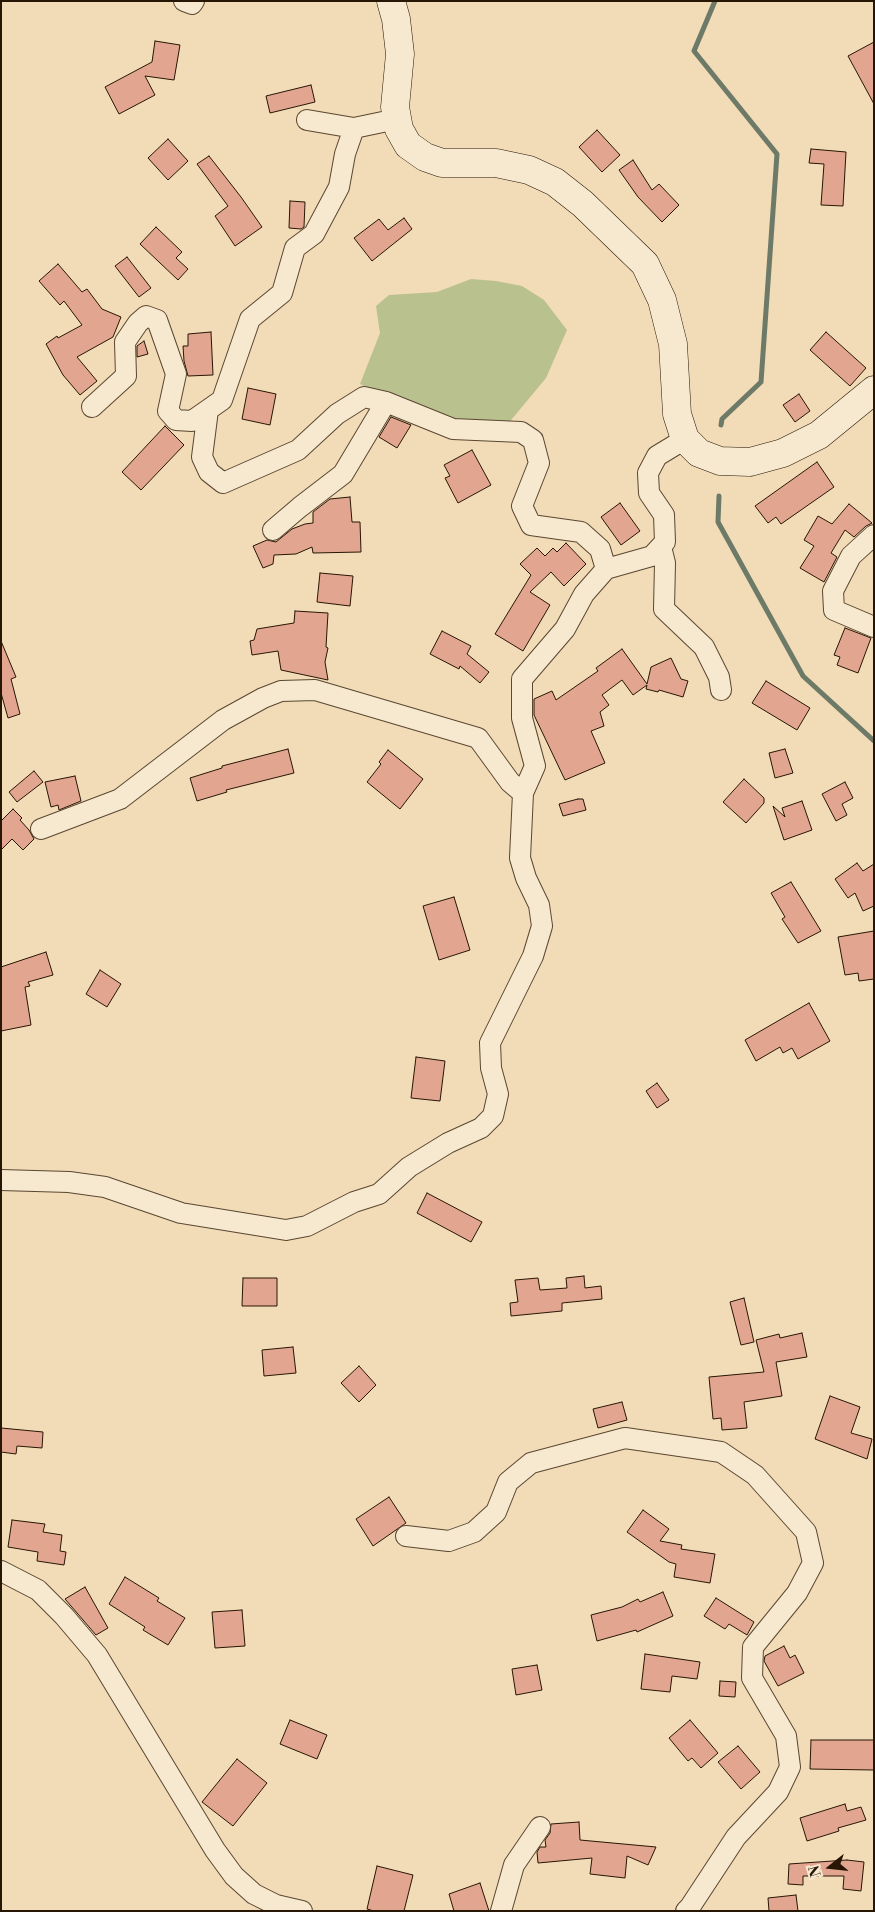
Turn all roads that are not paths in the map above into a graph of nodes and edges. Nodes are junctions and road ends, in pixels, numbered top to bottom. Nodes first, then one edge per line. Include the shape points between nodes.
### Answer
1 (184, 1) edge
2 (194, 1) edge
3 (391, 1) edge
4 (397, 119) junction
5 (307, 120) dead end
6 (354, 128) junction
7 (874, 390) edge
8 (386, 402) junction
9 (92, 407) dead end
10 (208, 410) junction
11 (685, 439) junction
12 (273, 530) dead end
13 (874, 535) edge
14 (660, 546) junction
15 (606, 569) junction
16 (874, 628) edge
17 (721, 690) dead end
18 (523, 793) junction
19 (40, 829) dead end
20 (1, 1180) edge
21 (406, 1536) dead end
22 (1, 1571) edge
23 (540, 1827) dead end
24 (302, 1911) edge
25 (501, 1911) edge
26 (686, 1911) edge

1 - 2 street via 192,4
3 - 4 main road via 400,54 395,106
4 - 6 street
4 - 11 main road via 408,145 425,157 442,162 496,163 529,170 555,182 583,204 645,264 662,300 673,344 677,414
5 - 6 street
6 - 10 street via 339,187 314,234 295,248 282,293 250,319 222,400
7 - 11 main road via 819,435 784,454 750,462 720,462 699,453
8 - 10 street via 364,397 337,414 298,450 223,483 209,472 202,458
8 - 12 street via 343,474
8 - 15 street via 453,429 521,432 533,440 539,463 522,506 531,525 581,532 600,548
9 - 10 street via 126,376 125,342 146,316 157,320 176,374 168,411 176,420 192,421
11 - 14 street via 657,456 648,473 649,493 664,515 665,542
13 - 16 street via 851,556 833,591 834,610
14 - 15 street via 652,556
14 - 17 street via 665,562 664,609 704,648 719,677
15 - 18 street via 584,594 565,629 522,679 522,718 535,766
18 - 19 street via 510,782 478,738 315,690 281,691 223,720 120,798
18 - 20 street via 520,858 539,905 542,926 534,956 490,1043 491,1068 498,1094 493,1116 481,1128 448,1143 409,1167 379,1194 354,1202 307,1226 286,1230 181,1213 105,1187 69,1182
21 - 26 street via 449,1541 474,1532 496,1512 508,1482 531,1463 625,1438 721,1452 755,1475 806,1532 812,1562 797,1593 753,1647 752,1678 786,1736 790,1767 778,1792 736,1838
22 - 24 street via 38,1590 97,1655 234,1876 254,1894 276,1905
23 - 25 street via 514,1865

